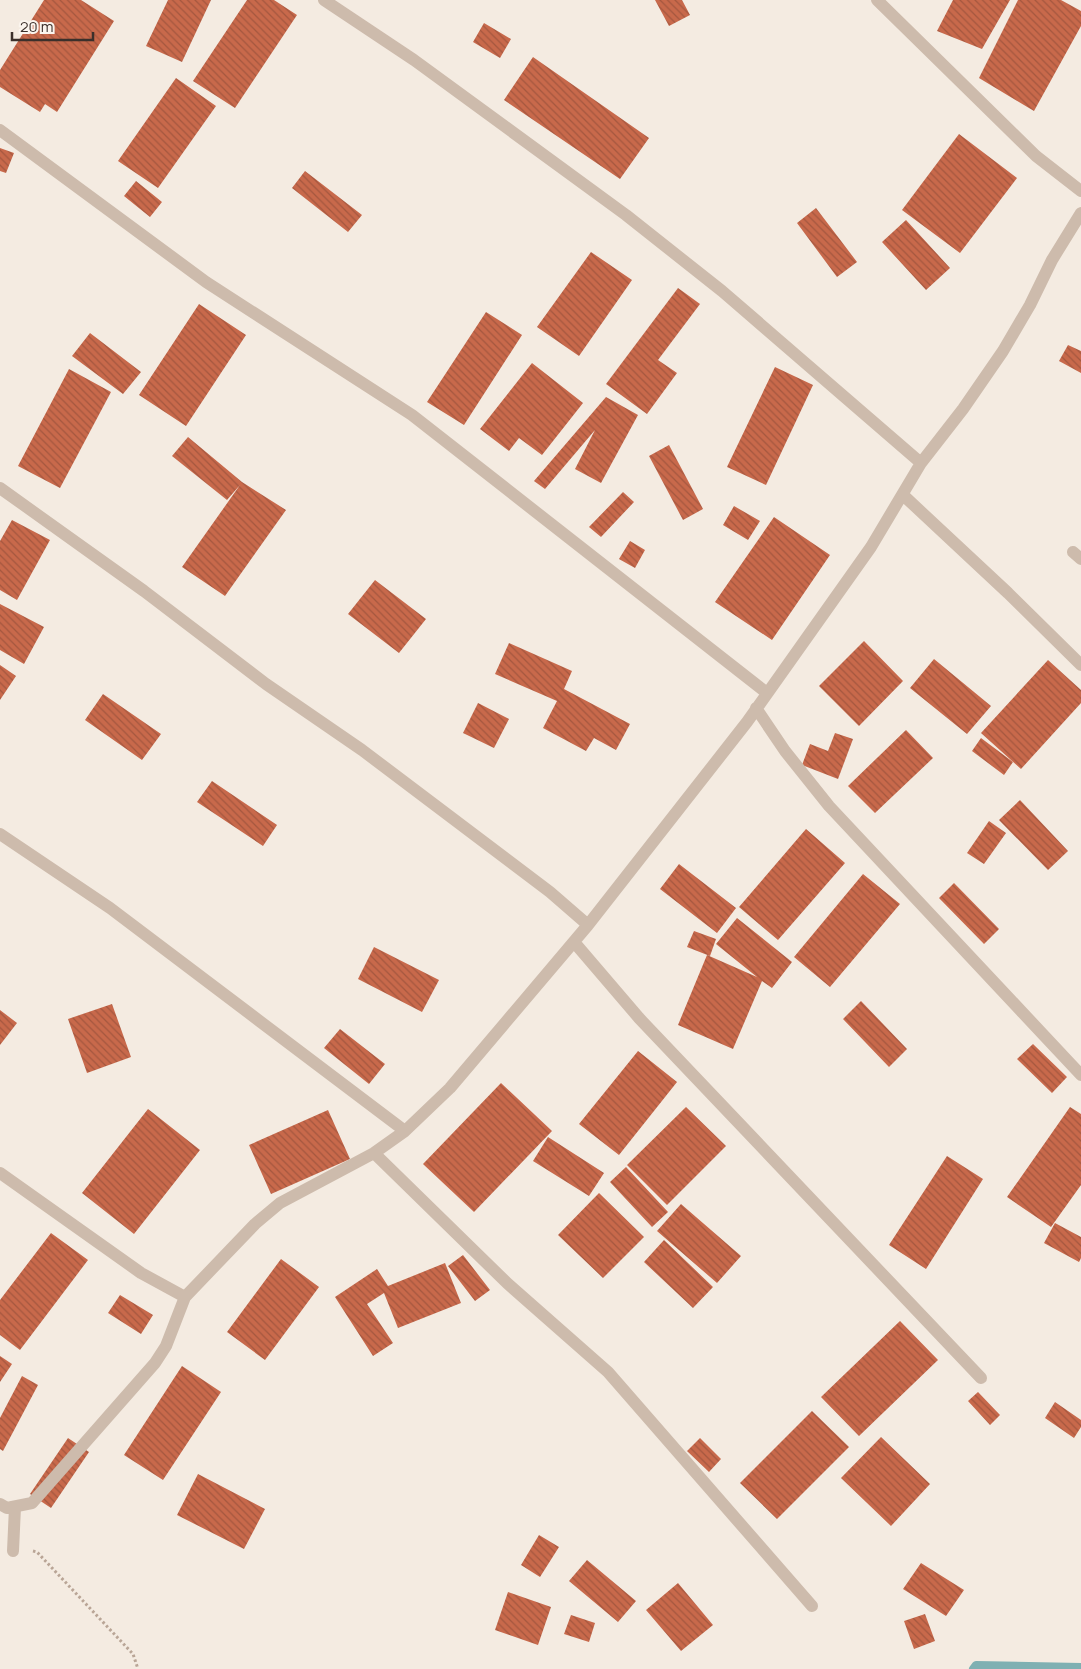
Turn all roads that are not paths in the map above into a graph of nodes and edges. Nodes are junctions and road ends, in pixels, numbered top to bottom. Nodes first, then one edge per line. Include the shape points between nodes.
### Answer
1 (324, 0) edge
2 (877, 0) edge
3 (0, 130) edge
4 (1081, 191) edge
5 (1081, 213) edge
6 (921, 463) junction
7 (0, 488) edge
8 (903, 495) junction
9 (1081, 665) edge
10 (767, 693) junction
11 (756, 708) junction
12 (0, 834) edge
13 (588, 925) junction
14 (574, 942) junction
15 (1081, 1075) edge
16 (406, 1131) junction
17 (374, 1153) junction
18 (0, 1173) edge
19 (185, 1297) junction
20 (981, 1378) dead end
21 (0, 1504) edge
22 (15, 1507) junction
23 (13, 1550) road end
24 (812, 1606) dead end

1 - 6 street via 414,60 640,226 722,291
2 - 4 street via 1036,156
3 - 10 street via 206,282 412,415
5 - 6 street via 1003,351
6 - 8 street
7 - 13 street via 266,684 362,750 550,892
8 - 9 street
8 - 10 street via 871,548
10 - 11 street
11 - 13 street
11 - 15 street via 829,806
12 - 16 street via 110,908
13 - 14 street
14 - 16 street via 450,1088
14 - 20 street via 639,1018
16 - 17 street
17 - 19 street via 280,1203 255,1224
17 - 24 street via 507,1282 608,1372
18 - 19 street via 141,1273
19 - 22 street via 166,1346 155,1363 32,1503
21 - 22 street via 7,1508
22 - 23 street

